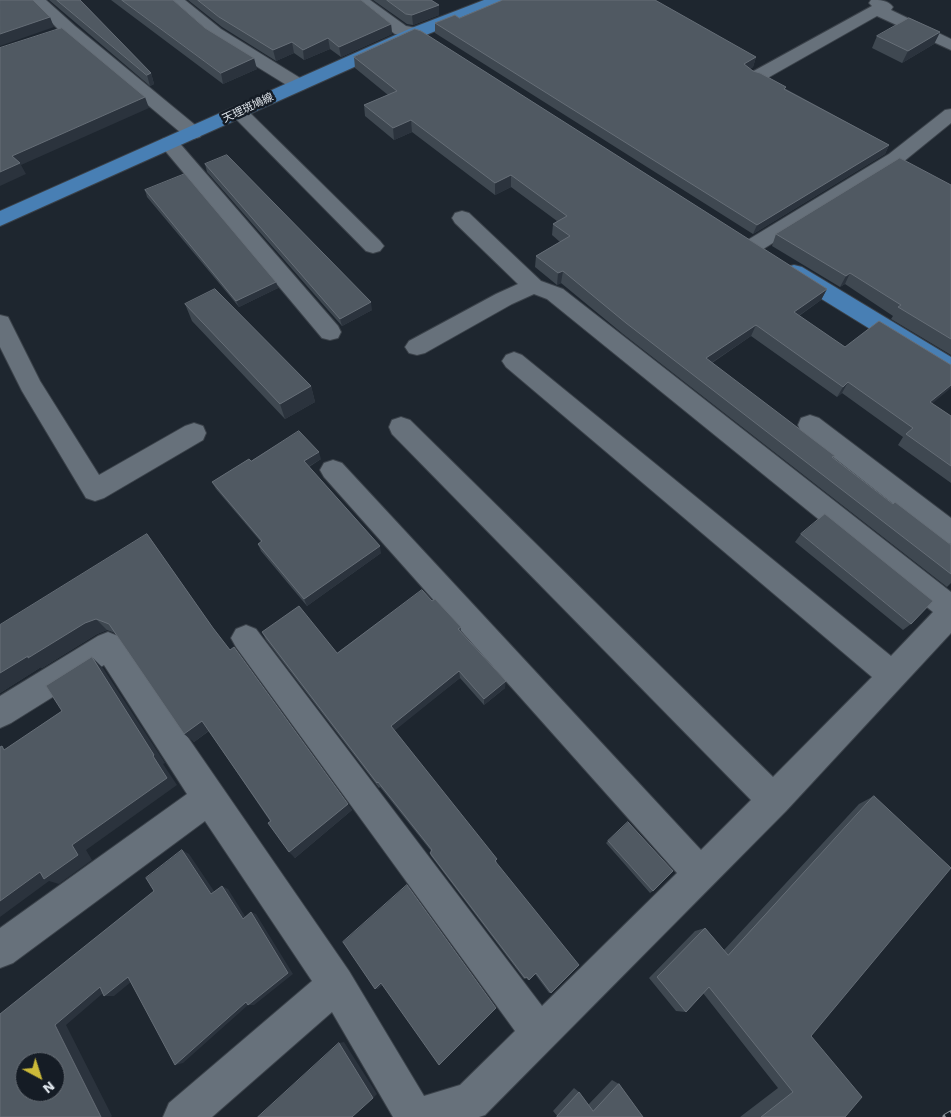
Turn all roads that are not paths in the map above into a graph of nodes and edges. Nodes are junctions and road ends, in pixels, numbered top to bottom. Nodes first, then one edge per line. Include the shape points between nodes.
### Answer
1 (37, 0) edge
2 (175, 0) edge
3 (360, 0) edge
4 (498, 0) edge
5 (874, 5) edge
6 (68, 30) junction
7 (415, 33) junction
8 (51, 36) edge
9 (436, 42) edge
10 (951, 45) edge
11 (758, 76) edge
12 (298, 85) junction
13 (239, 112) junction
14 (951, 114) edge
15 (193, 133) junction
16 (169, 143) junction
17 (462, 218) dead end
18 (0, 219) edge
19 (374, 246) dead end
20 (759, 250) joint
21 (533, 286) junction
22 (0, 323) edge
23 (330, 332) dead end
24 (417, 347) dead end
25 (514, 361) dead end
26 (951, 368) edge
27 (810, 425) dead end
28 (401, 427) dead end
29 (194, 433) dead end
30 (334, 470) dead end
31 (951, 533) edge
32 (951, 609) edge
33 (951, 613) edge
34 (246, 638) dead end
35 (893, 676) junction
36 (0, 713) edge
37 (209, 798) junction
38 (773, 800) junction
39 (700, 873) junction
40 (0, 950) edge
41 (336, 984) junction
42 (540, 1034) junction
43 (183, 1117) edge
44 (415, 1117) edge
45 (419, 1117) edge

1 - 6 street
2 - 12 street via 215,33
3 - 7 street via 401,30
4 - 7 main road, 天理斑鳩線
5 - 10 street
5 - 11 street
6 - 8 street
6 - 15 street
7 - 9 main road
7 - 12 main road, 天理斑鳩線
12 - 13 main road, 天理斑鳩線
13 - 15 main road, 天理斑鳩線
13 - 19 street
14 - 20 street via 896,158
15 - 16 main road, 天理斑鳩線
16 - 18 main road, 天理斑鳩線
16 - 23 street
17 - 21 street
20 - 26 main road
21 - 24 street
21 - 32 street via 555,294
22 - 29 street via 30,385 94,490
25 - 35 street
27 - 31 street
28 - 38 street
30 - 39 street
33 - 35 street
34 - 42 street
35 - 38 street
36 - 37 street via 108,646
37 - 40 street
37 - 41 street
38 - 39 street
39 - 42 street
41 - 43 street
41 - 44 street
42 - 45 street via 471,1102

